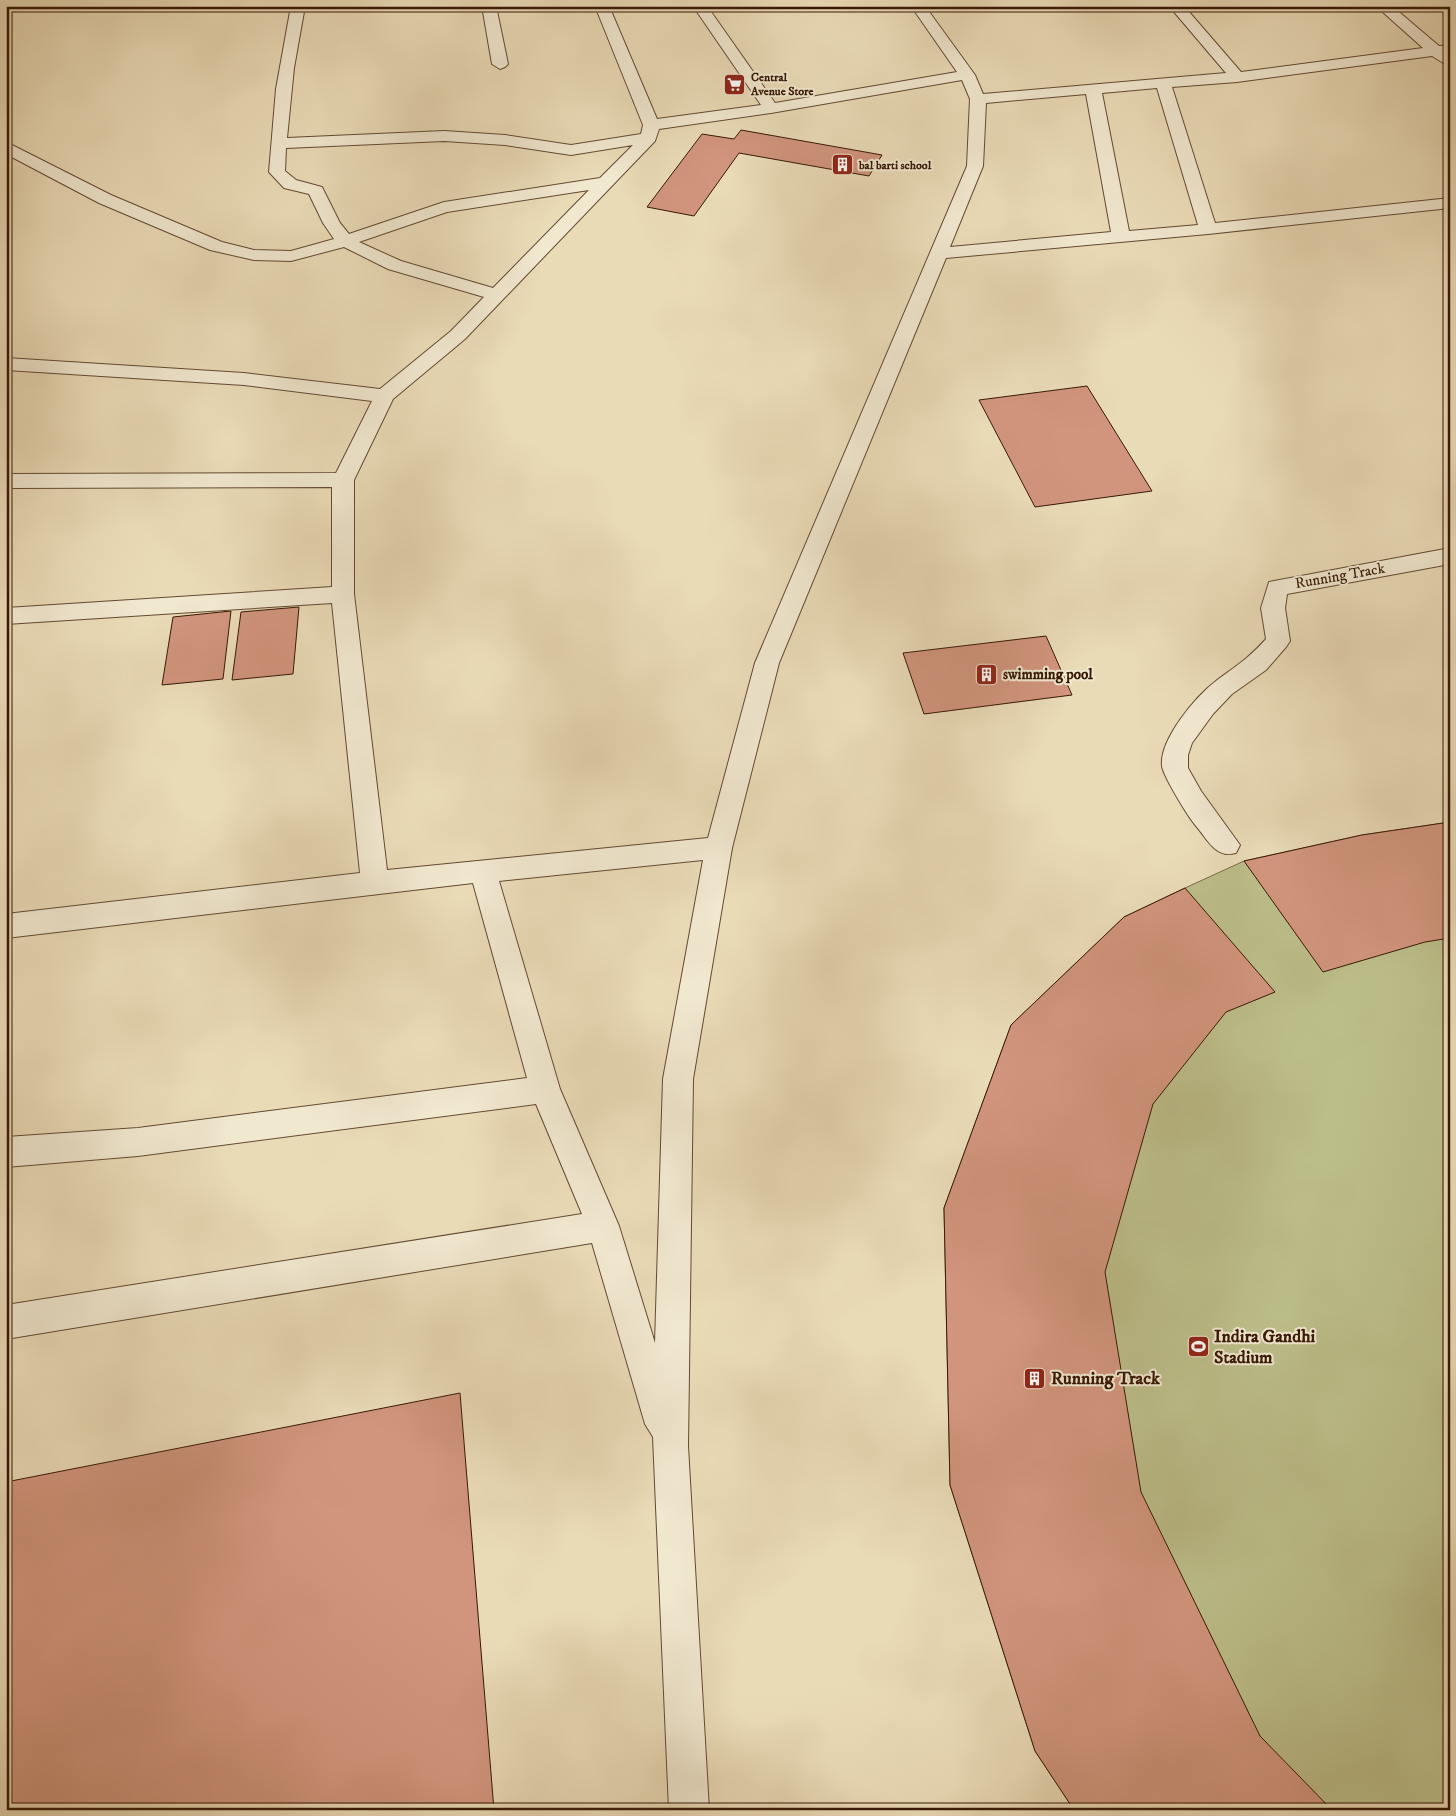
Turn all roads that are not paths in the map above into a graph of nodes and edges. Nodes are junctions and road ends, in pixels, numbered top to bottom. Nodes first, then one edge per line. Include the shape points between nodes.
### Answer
1 (298, 6) edge
2 (490, 6) edge
3 (602, 6) edge
4 (700, 6) edge
5 (918, 6) edge
6 (1176, 6) edge
7 (1383, 6) edge
8 (1443, 50) edge
9 (1450, 63) edge
10 (500, 64) dead end
11 (967, 75) junction
12 (1237, 77) junction
13 (1164, 84) junction
14 (1093, 89) junction
15 (978, 99) junction
16 (771, 108) junction
17 (650, 131) junction
18 (278, 143) junction
19 (6, 147) edge
20 (604, 183) junction
21 (1450, 203) edge
22 (1208, 229) junction
23 (1121, 237) junction
24 (346, 241) junction
25 (939, 253) junction
26 (496, 295) junction
27 (6, 364) edge
28 (384, 396) junction
29 (343, 480) junction
30 (6, 481) edge
31 (1450, 556) edge
32 (343, 594) junction
33 (6, 616) edge
34 (1227, 845) dead end
35 (719, 848) junction
36 (483, 872) junction
37 (375, 882) junction
38 (6, 926) edge
39 (545, 1089) junction
40 (6, 1152) edge
41 (603, 1226) junction
42 (6, 1322) edge
43 (670, 1446) junction
44 (689, 1810) edge

1 - 18 street via 287,54
2 - 10 street
3 - 17 street
4 - 16 street
5 - 11 street
6 - 12 street
7 - 8 street
8 - 9 street
8 - 12 street
11 - 15 street
11 - 16 street
12 - 13 street
13 - 14 street
13 - 22 street
14 - 15 street
14 - 23 street
15 - 25 street via 975,166
16 - 17 street
17 - 18 street via 571,150 505,140 444,136
17 - 20 street
18 - 24 street via 276,172 290,184 316,191 332,225
19 - 24 street via 106,198 216,246 254,255 292,256
20 - 24 street via 444,207
20 - 26 street
21 - 22 street
22 - 23 street
23 - 25 street
24 - 26 street via 366,254
25 - 35 street via 767,663
26 - 28 street via 458,335
27 - 28 street via 244,379
28 - 29 street
29 - 30 street
29 - 32 street
31 - 34 street, Running Track via 1277,588 1273,608 1278,641 1258,664 1223,688 1204,708 1180,740 1175,755 1175,768 1192,798
32 - 33 street
32 - 37 street
35 - 36 street
35 - 43 street via 678,1079
36 - 37 street
36 - 39 street
37 - 38 street
39 - 40 street via 138,1142
39 - 41 street
41 - 42 street
41 - 43 street
43 - 44 street

